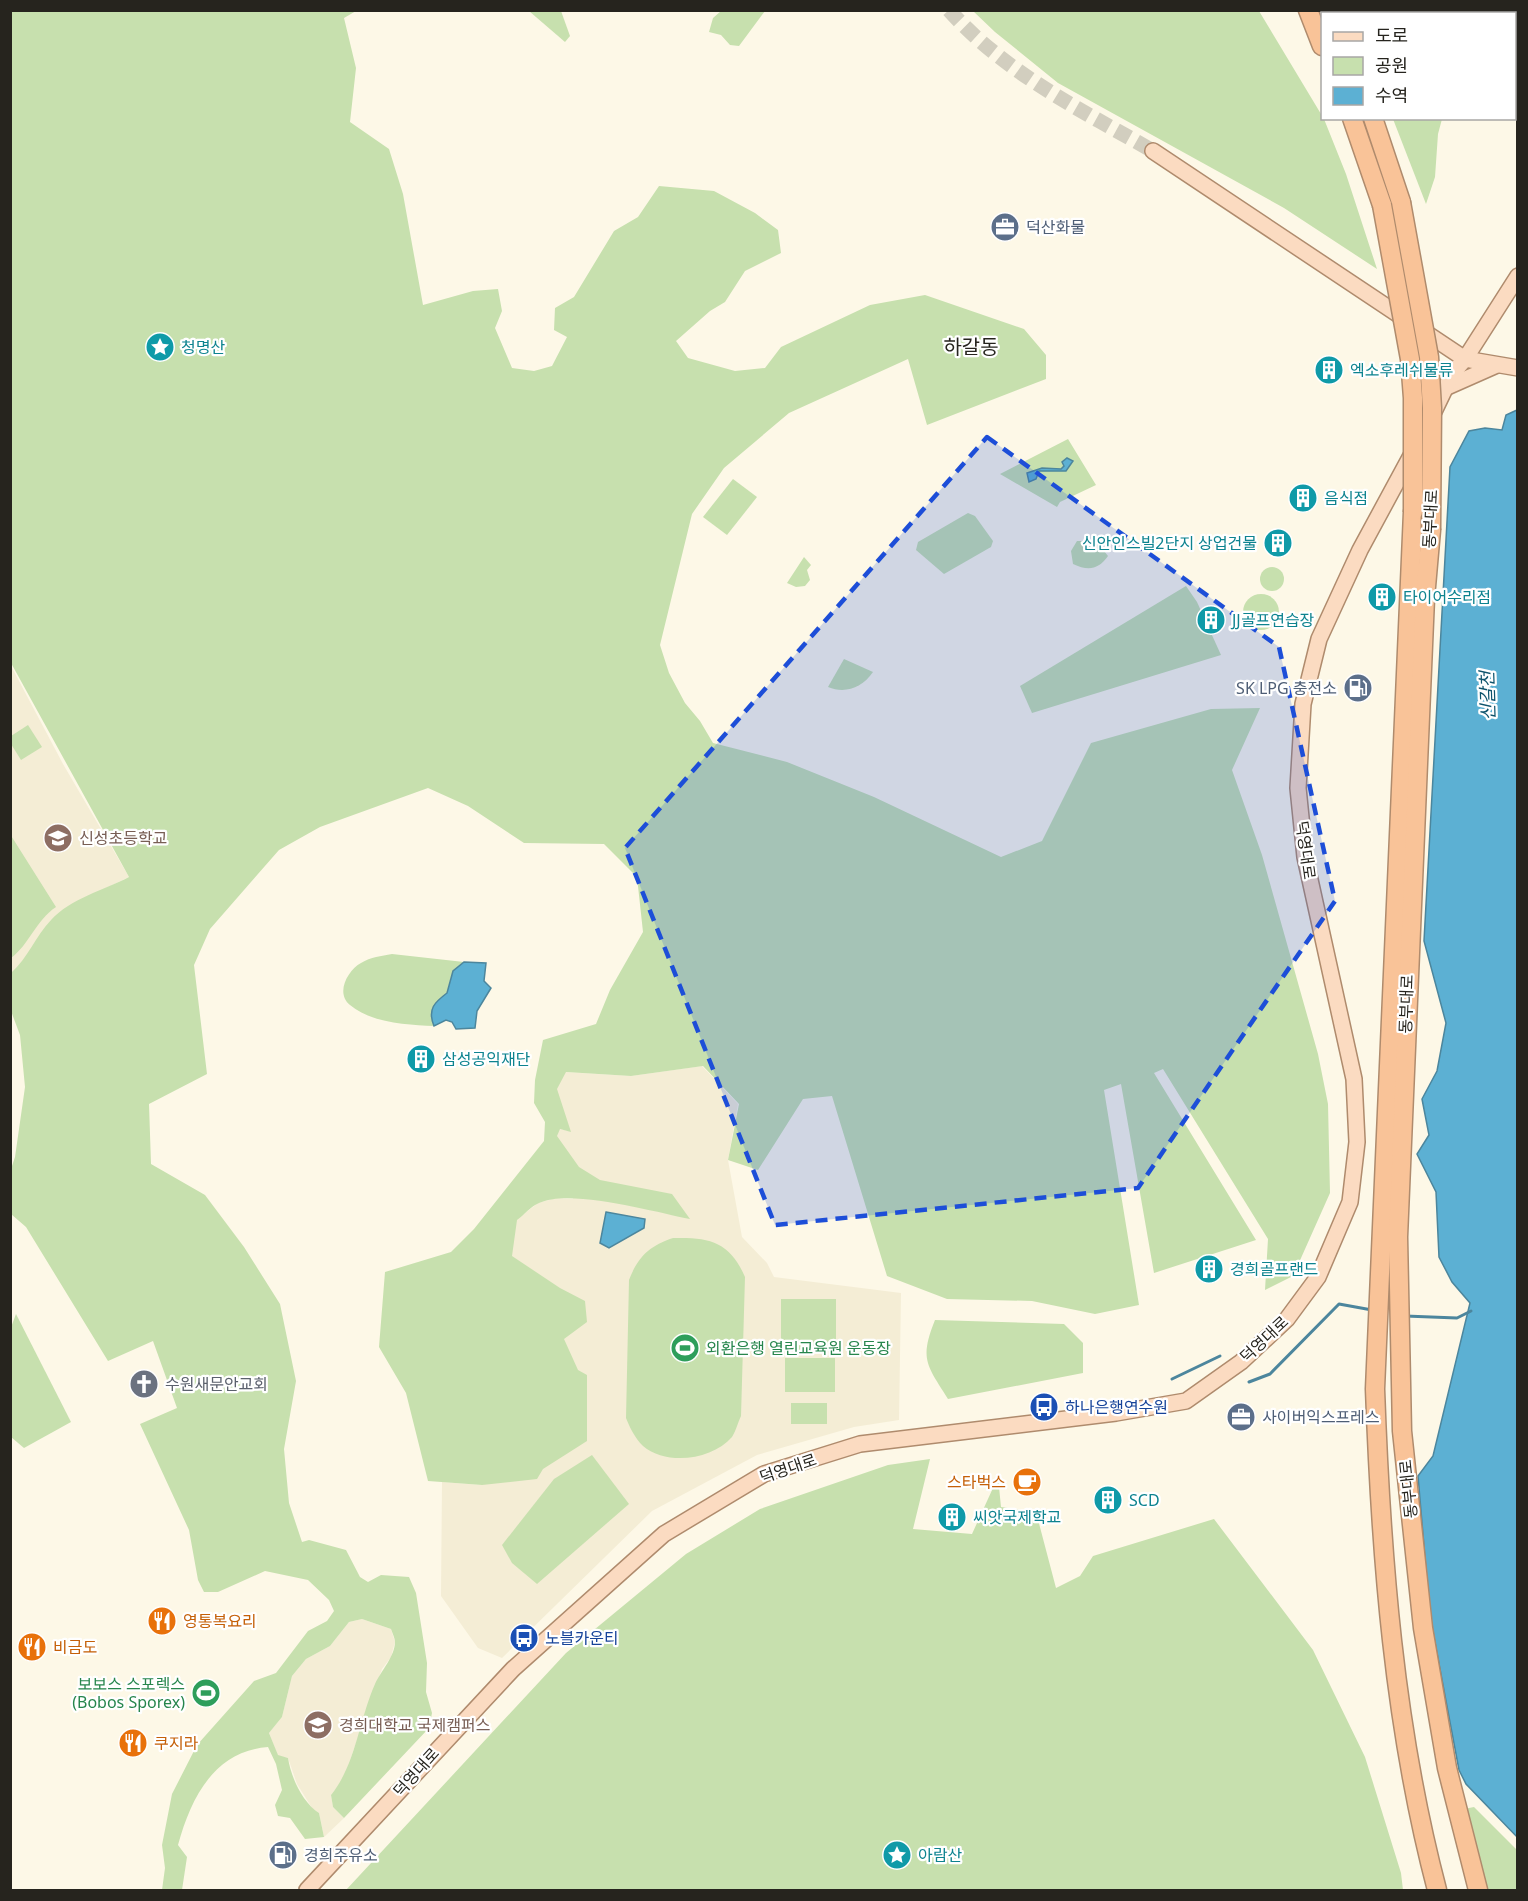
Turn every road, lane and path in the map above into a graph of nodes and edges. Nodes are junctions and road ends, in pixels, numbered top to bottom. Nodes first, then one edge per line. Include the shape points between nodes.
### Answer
1 (1308, 10) edge
2 (1321, 41) edge
3 (1353, 120) edge
4 (1374, 120) edge
5 (1154, 151) tunnel mouth
6 (1518, 276) edge
7 (1465, 358) junction
8 (1507, 366) edge
9 (1445, 388) junction
10 (307, 1890) edge
11 (1437, 1890) edge
12 (1478, 1890) edge

1 - 2 highway
3 - 11 highway, 동부대로, bridge via 1382,205 1410,359 1413,398 1413,512 1375,1389 1380,1516 1402,1727
4 - 12 highway, 동부대로, bridge via 1401,202 1429,357 1433,505 1425,598 1398,1225 1402,1431 1423,1628 1447,1768
5 - 7 main road
6 - 7 main road, 덕영대로
7 - 8 main road
7 - 9 main road, 덕영대로
8 - 9 main road
9 - 10 main road, 덕영대로 via 1344,582 1319,639 1304,704 1298,788 1305,857 1354,1079 1358,1142 1350,1202 1318,1277 1287,1319 1241,1362 1186,1401 860,1444 764,1474 664,1534 522,1661

